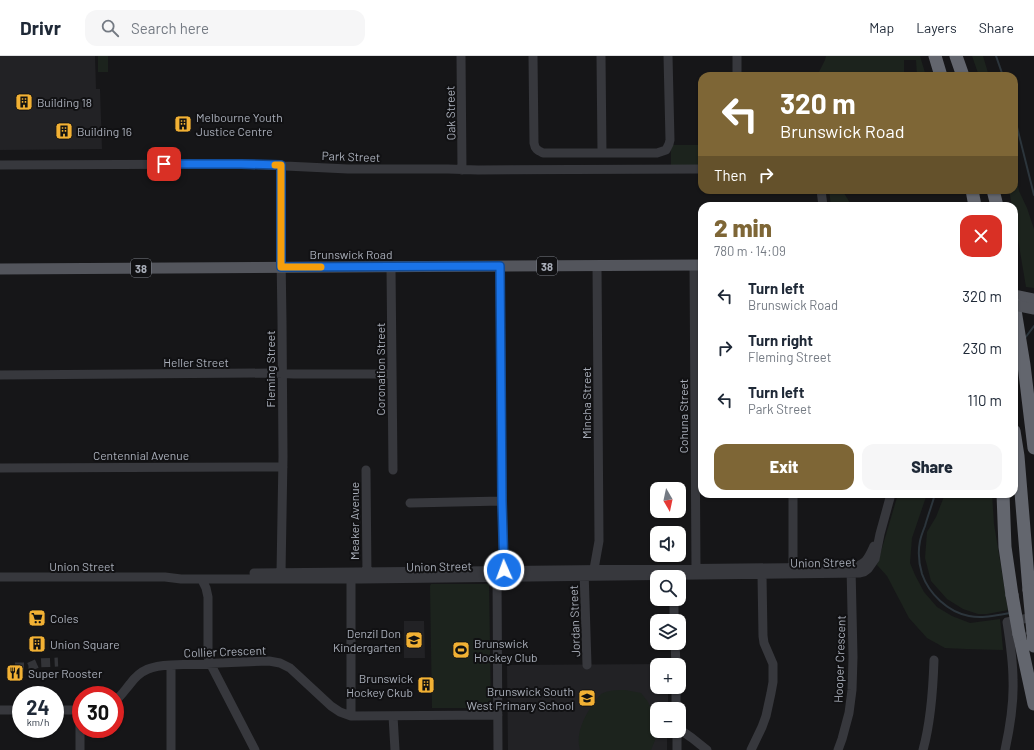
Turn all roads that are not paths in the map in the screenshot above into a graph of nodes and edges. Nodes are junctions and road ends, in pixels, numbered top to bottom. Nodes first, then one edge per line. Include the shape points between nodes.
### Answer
1 (461, 56) edge
2 (533, 56) edge
3 (601, 56) edge
4 (668, 56) edge
5 (737, 56) edge
6 (934, 56) edge
7 (956, 56) edge
8 (737, 72) edge
9 (940, 72) edge
10 (962, 72) edge
11 (602, 153) junction
12 (0, 165) edge
13 (281, 165) junction
14 (698, 169) edge
15 (462, 170) junction
16 (597, 265) junction
17 (698, 265) edge
18 (500, 266) junction
19 (281, 267) junction
20 (391, 267) junction
21 (0, 269) edge
22 (1018, 296) edge
23 (1034, 299) edge
24 (1018, 305) edge
25 (1034, 309) edge
26 (1018, 331) edge
27 (282, 374) junction
28 (392, 374) junction
29 (0, 375) edge
30 (1034, 448) edge
31 (1018, 456) edge
32 (283, 467) junction
33 (0, 468) edge
34 (366, 470) dead end
35 (393, 470) dead end
36 (793, 498) edge
37 (890, 498) edge
38 (1003, 498) edge
39 (502, 501) junction
40 (410, 503) dead end
41 (793, 567) junction
42 (696, 568) junction
43 (599, 569) junction
44 (504, 570) junction
45 (851, 570) junction
46 (739, 571) junction
47 (282, 573) junction
48 (584, 573) junction
49 (367, 575) junction
50 (650, 575) edge
51 (686, 575) edge
52 (762, 575) junction
53 (0, 577) edge
54 (165, 577) junction
55 (497, 577) junction
56 (351, 579) junction
57 (206, 580) junction
58 (1034, 617) edge
59 (1033, 639) edge
60 (934, 660) dead end
61 (210, 663) junction
62 (171, 665) junction
63 (587, 665) dead end
64 (124, 692) edge
65 (1034, 704) edge
66 (0, 710) edge
67 (12, 710) edge
68 (498, 715) junction
69 (351, 716) junction
70 (393, 716) junction
71 (686, 735) edge
72 (80, 738) edge
73 (678, 738) edge
74 (80, 750) edge
75 (171, 750) edge
76 (255, 750) edge
77 (395, 750) edge
78 (498, 750) edge
79 (677, 750) edge
80 (706, 750) edge
81 (751, 750) edge
82 (838, 750) edge
83 (922, 750) edge
84 (1005, 750) edge

1 - 15 street, Oak Street
2 - 11 street via 534,143 537,150 542,153
3 - 11 street
4 - 11 street via 670,140 666,150 657,153
5 - 8 street
6 - 9 highway
7 - 10 highway
12 - 13 street, Park Street
13 - 15 street, Park Street
13 - 19 street, Fleming Street
14 - 15 street, Park Street
16 - 17 main road, Brunswick Road / 38
16 - 18 main road, Brunswick Road / 38
16 - 43 street, Mincha Street
17 - 42 street, Cohuna Street
18 - 20 main road, Brunswick Road / 38
18 - 39 street
19 - 20 main road, Brunswick Road / 38
19 - 21 main road, Brunswick Road / 38
19 - 27 street, Fleming Street
20 - 28 street, Coronation Street
22 - 23 main road
24 - 25 main road, bridge
26 - 30 highway
27 - 28 street, Heller Street
27 - 29 street, Heller Street
27 - 32 street, Fleming Street
28 - 35 street, Coronation Street
31 - 59 highway, bridge
32 - 33 street, Centennial Avenue
32 - 47 street, Fleming Street
34 - 49 street, Meaker Avenue
36 - 41 street
37 - 45 street, Union Street via 873,563 864,572
38 - 65 highway, bridge via 1005,547 1012,595
39 - 40 street
39 - 44 street
41 - 45 street, Union Street
41 - 46 street, Union Street
42 - 43 street, Union Street
42 - 46 street, Union Street
43 - 48 street, Union Street
44 - 48 street, Union Street
44 - 49 street, Union Street
45 - 52 street, Union Street
45 - 82 street, Hooper Crescent via 852,690
46 - 51 street, Union Street
46 - 52 street, Union Street
47 - 49 street, Union Street
47 - 54 street, Union Street via 181,574
48 - 50 street, Union Street
48 - 55 street, Union Street
48 - 63 street, Jordan Street
49 - 55 street, Union Street
49 - 56 street, Union Street
52 - 81 street via 763,636 773,664 773,682 766,716
53 - 54 street, Union Street
54 - 57 street, Union Street
55 - 68 street
56 - 57 street, Union Street
56 - 69 street
57 - 61 street via 209,592
58 - 84 street via 1007,622 1012,654 1013,702
60 - 83 street via 932,701
61 - 62 street, Collier Crescent
61 - 69 street, Collier Crescent via 280,663 290,668 331,706
61 - 76 street
62 - 64 street, Collier Crescent via 155,666 141,673
62 - 75 street
66 - 67 street
68 - 70 street, Collier Crescent
68 - 78 street
69 - 70 street, Collier Crescent
70 - 77 street
71 - 80 street
72 - 74 street
73 - 79 street

